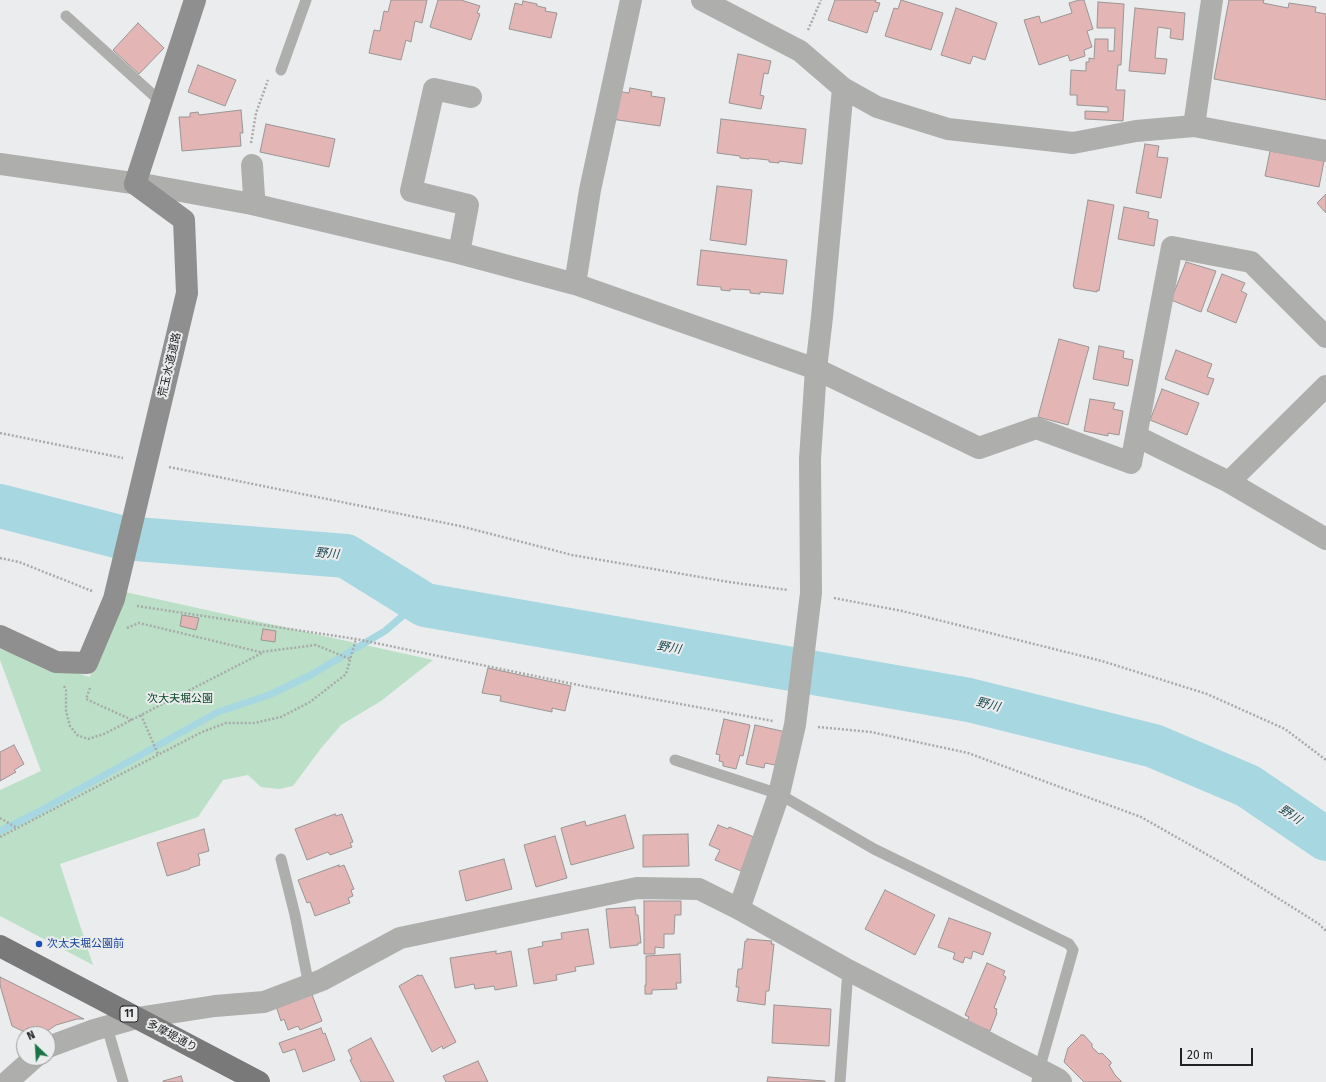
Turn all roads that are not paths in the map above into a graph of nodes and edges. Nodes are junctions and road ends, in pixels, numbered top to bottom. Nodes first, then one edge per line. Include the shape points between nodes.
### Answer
1 (195, 0) edge
2 (306, 0) edge
3 (630, 0) edge
4 (702, 0) edge
5 (1212, 0) edge
6 (66, 16) dead end
7 (281, 70) road end
8 (843, 88) junction
9 (471, 97) dead end
10 (162, 103) junction
11 (1194, 126) junction
12 (1326, 151) edge
13 (0, 164) edge
14 (252, 165) road end
15 (135, 184) junction
16 (252, 204) junction
17 (459, 253) junction
18 (575, 284) junction
19 (1326, 336) edge
20 (816, 369) junction
21 (1326, 386) edge
22 (1136, 436) junction
23 (1229, 482) junction
24 (1326, 539) edge
25 (0, 636) edge
26 (675, 760) dead end
27 (779, 794) junction
28 (281, 859) dead end
29 (739, 909) junction
30 (0, 946) edge
31 (848, 970) junction
32 (309, 986) junction
33 (138, 1018) junction
34 (101, 1028) junction
35 (56, 1044) edge
36 (25, 1066) edge
37 (1038, 1076) edge
38 (7, 1082) edge
39 (122, 1082) edge
40 (259, 1082) edge
41 (840, 1082) edge
42 (1061, 1082) edge

1 - 10 main road
2 - 7 lane
3 - 18 street via 590,190
4 - 8 street via 800,51
5 - 11 street
6 - 10 lane
8 - 11 street via 877,107 948,129 1018,138 1073,143 1136,131
8 - 20 street
9 - 17 street via 434,89 411,191 468,205
10 - 15 main road
11 - 12 street
13 - 15 street
14 - 16 street
15 - 16 street
15 - 25 main road, 荒玉水道道路 via 184,220 187,292 115,595 87,663 56,662
16 - 17 street
17 - 18 street
18 - 20 street
19 - 22 street via 1251,262 1172,247
20 - 22 street via 979,448 1036,428 1132,463
20 - 27 street via 810,459 810,598 796,717
21 - 23 street
22 - 23 street
23 - 24 street
26 - 27 lane
27 - 29 street
27 - 37 lane via 874,848 1069,944 1073,950
28 - 32 lane
29 - 31 street
29 - 32 street via 699,889 637,888 400,938
30 - 33 main road, 多摩堤通り / 11
31 - 37 street
31 - 41 lane
32 - 33 street via 264,1002 215,1006
33 - 34 street
33 - 40 main road, 多摩堤通り / 11
34 - 35 street
34 - 39 lane
36 - 38 street
37 - 42 street via 1058,1079

